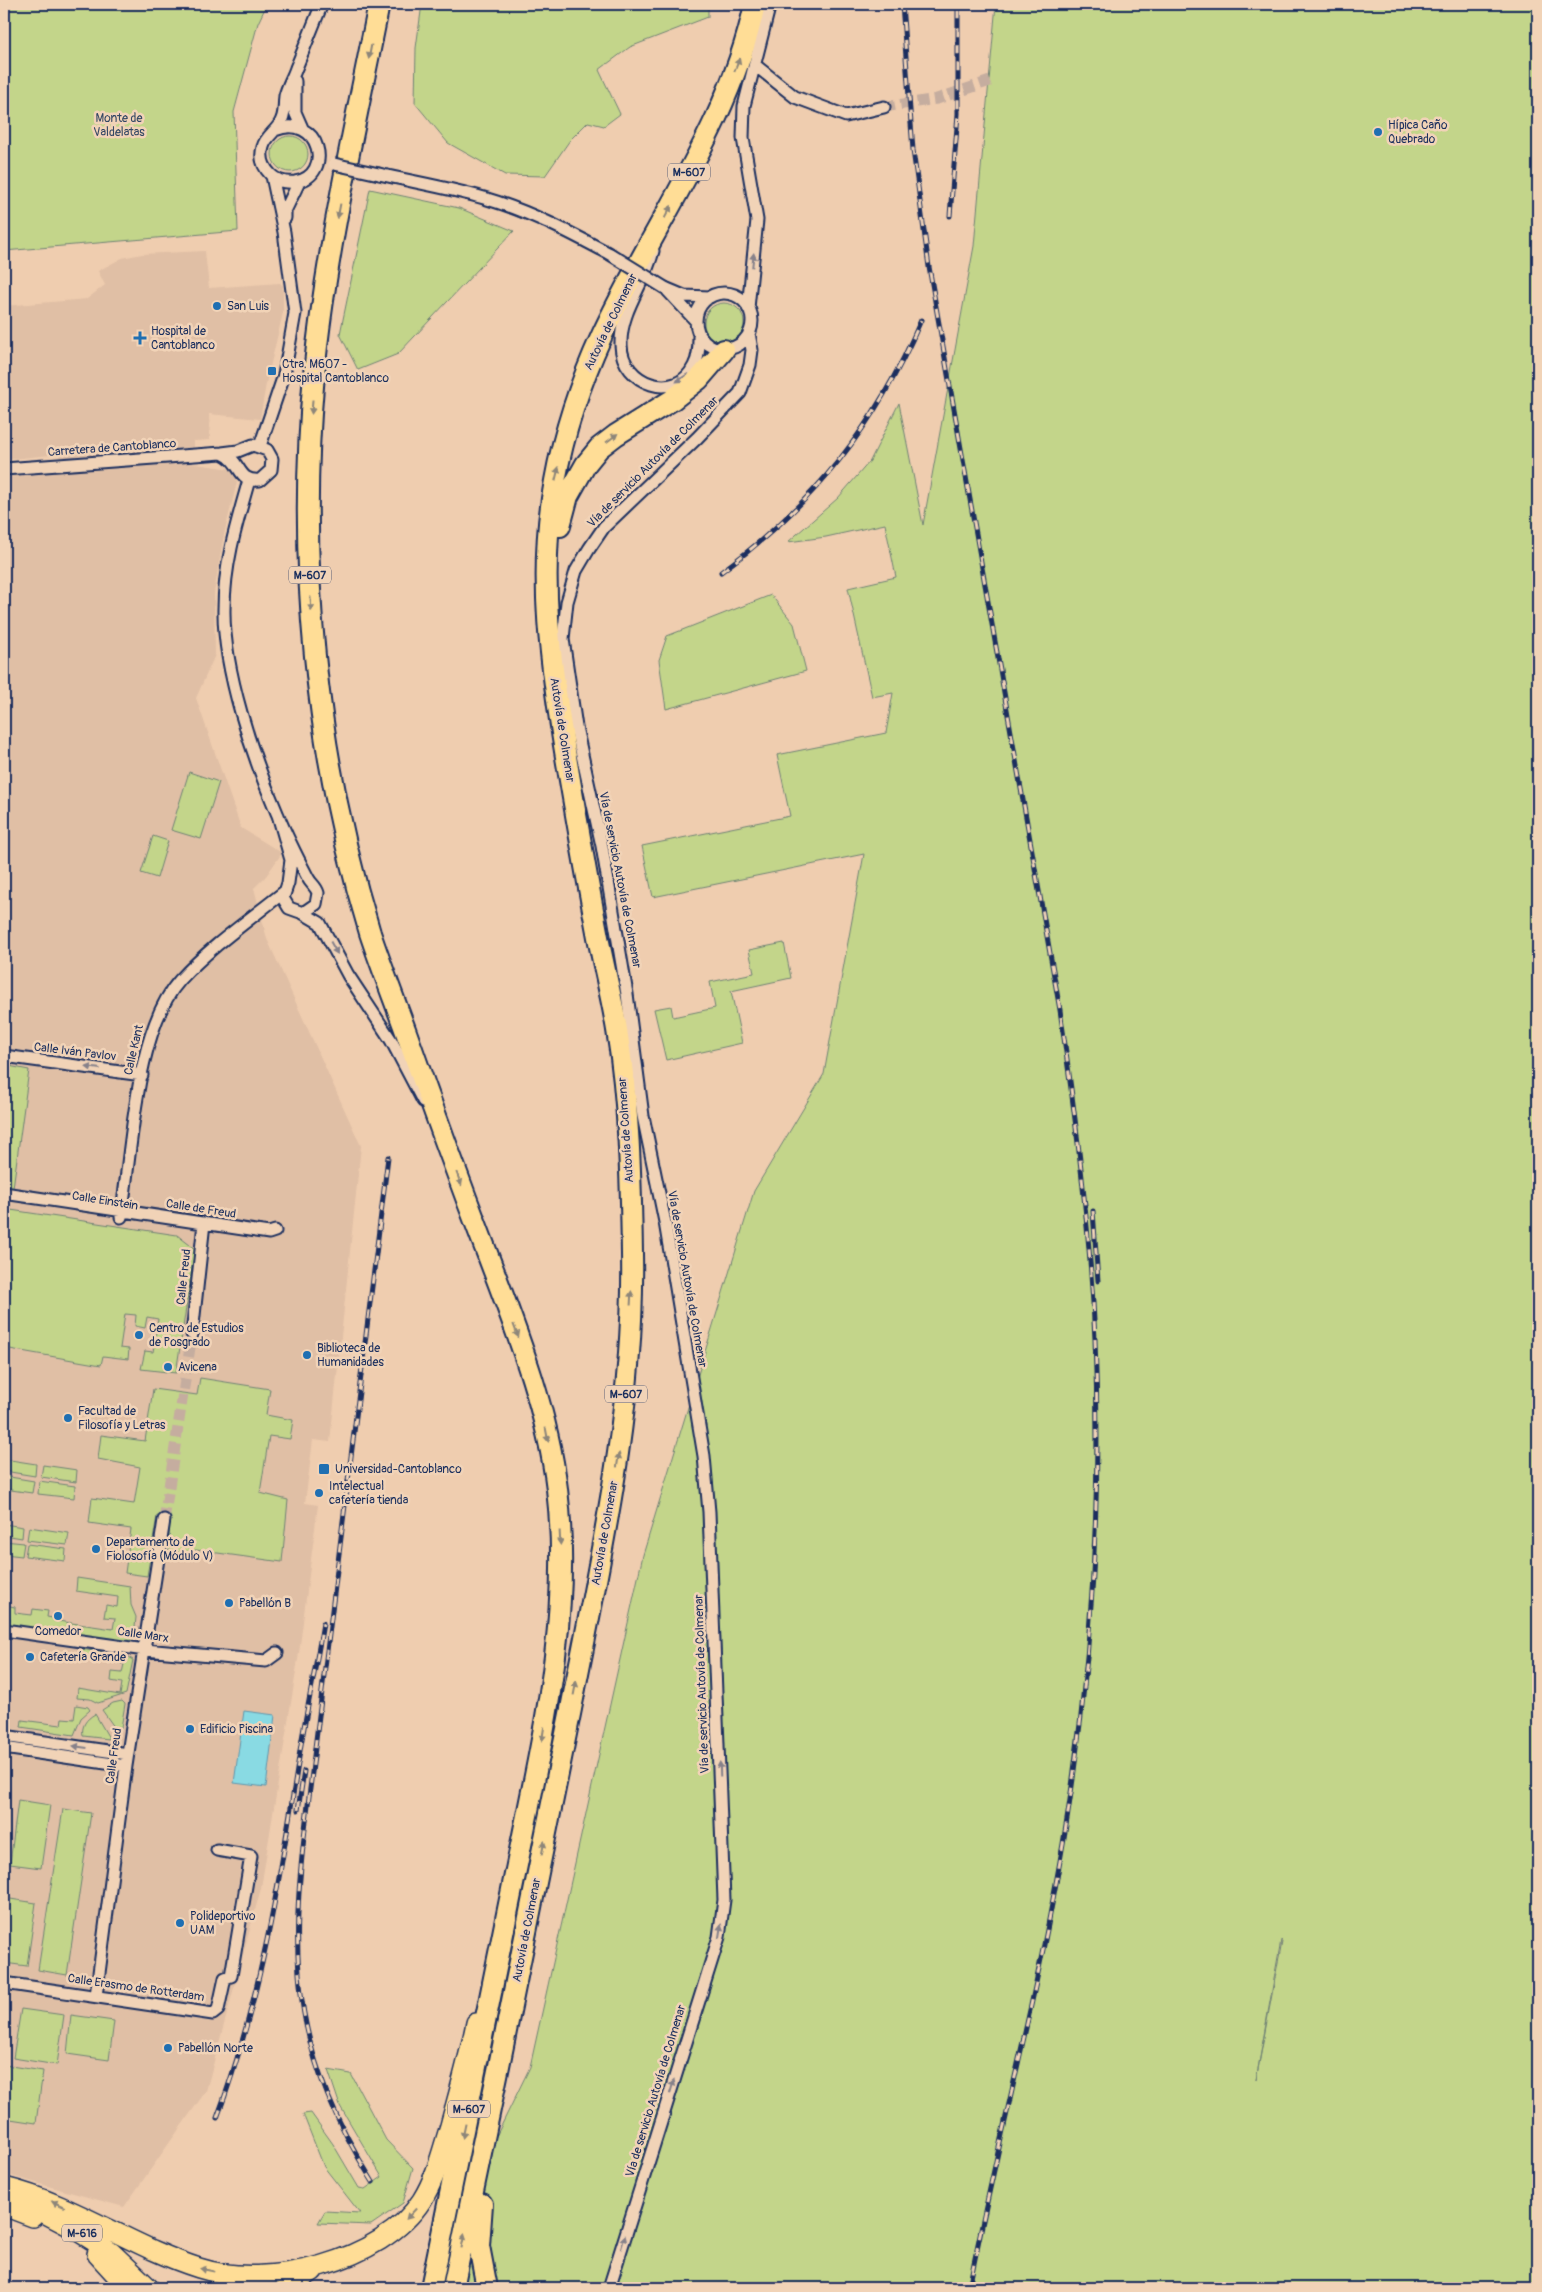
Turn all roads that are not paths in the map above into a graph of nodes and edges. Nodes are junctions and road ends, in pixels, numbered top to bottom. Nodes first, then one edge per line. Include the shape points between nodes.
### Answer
1 (322, 4) edge
2 (379, 4) edge
3 (756, 4) edge
4 (770, 4) edge
5 (756, 65) junction
6 (296, 70) junction
7 (884, 107) tunnel mouth
8 (302, 128) junction
9 (275, 130) junction
10 (319, 152) junction
11 (334, 164) junction
12 (315, 168) junction
13 (272, 176) junction
14 (298, 182) junction
15 (284, 232) junction
16 (657, 232) junction
17 (665, 288) junction
18 (710, 297) junction
19 (748, 308) junction
20 (696, 321) junction
21 (749, 333) junction
22 (700, 336) junction
23 (724, 350) junction
24 (260, 446) junction
25 (246, 448) junction
26 (222, 454) junction
27 (237, 464) junction
28 (4, 469) edge
29 (249, 480) junction
30 (548, 627) junction
31 (278, 815) junction
32 (309, 880) junction
33 (286, 888) junction
34 (289, 908) junction
35 (262, 910) junction
36 (303, 912) junction
37 (4, 1056) edge
38 (142, 1074) junction
39 (441, 1133) junction
40 (4, 1193) edge
41 (4, 1200) edge
42 (121, 1213) junction
43 (203, 1226) junction
44 (274, 1231) dead end
45 (192, 1334) tunnel mouth
46 (164, 1520) tunnel mouth
47 (4, 1630) edge
48 (144, 1650) junction
49 (277, 1653) dead end
50 (4, 1736) edge
51 (4, 1748) edge
52 (128, 1754) junction
53 (126, 1766) junction
54 (217, 1850) dead end
55 (506, 1929) junction
56 (520, 1964) junction
57 (4, 1983) edge
58 (96, 1996) junction
59 (478, 2013) joint
60 (4, 2188) edge
61 (4, 2195) edge
62 (4, 2206) edge
63 (93, 2249) junction
64 (290, 2282) edge
65 (128, 2288) edge
66 (138, 2288) edge
67 (149, 2288) edge
68 (431, 2288) edge
69 (453, 2288) edge
70 (487, 2288) edge
71 (609, 2288) edge

1 - 6 street
2 -> 39 highway, Autovía de Colmenar / M-607 via 328,265 315,373 308,480 310,596 320,700 338,809 370,932
16 -> 3 highway, Autovía de Colmenar / M-607 via 721,108 750,32
4 - 5 street
5 - 7 street via 795,96 846,116
19 -> 5 street via 756,220 743,138 743,114
6 - 8 street via 293,94 295,112
6 - 9 street via 285,96 282,120
8 - 9 street via 284,126
8 - 10 street via 310,134
9 - 13 street via 268,135 262,152 262,161
10 - 11 street
10 - 12 street
11 - 12 street
11 - 17 street, bridge via 507,206 547,221
12 - 14 street
13 - 14 street via 289,183
13 - 15 street
14 - 15 street via 285,211
15 - 24 street via 295,314 284,375
22 -> 16 street via 694,366 675,383 650,385 638,379 625,364 621,346 624,322 649,267
30 -> 16 highway, Autovía de Colmenar / M-607 via 546,556 555,482 572,413 604,332
17 - 18 street via 684,296
17 - 20 street
18 - 19 street via 719,293 730,294 738,297
18 - 20 street via 698,311
19 - 21 street
20 - 22 street
21 - 23 street via 739,344
71 -> 21 street, Vía de servicio Autovía de Colmenar via 719,1936 724,1900 704,1456 665,1222 643,1116 605,864 576,728 563,639 567,602 576,570 588,549 604,527 740,393 750,365
22 - 23 street via 715,348
30 -> 23 highway via 556,593 561,522 568,496 586,464 616,435 672,400 699,378
24 - 25 street
24 - 29 street via 271,454 271,470 260,480
25 - 26 street, Carretera de Cantoblanco
25 - 27 street
26 - 27 street
26 - 28 street, Carretera de Cantoblanco
27 - 29 street
29 - 31 street via 226,572 226,648 246,729
56 -> 30 highway, Autovía de Colmenar / M-607 via 618,1460 627,1385 633,1261 629,1158 618,1033 562,735
31 - 32 street
31 - 33 street via 291,860
32 - 33 street via 298,878
32 - 36 street via 316,888 318,899 313,908
33 - 34 street via 283,898
33 - 35 street, Calle Kant
34 - 35 street
34 - 36 street
35 - 38 street, Calle Kant via 179,980 152,1028
36 -> 39 street via 320,923 348,975 391,1040
38 -> 37 street, Calle Iván Pavlov
38 - 42 street, Calle Kant
39 -> 55 highway, Autovía de Colmenar / M-607 via 521,1345 542,1413 557,1490 562,1573 557,1647
40 - 42 street, Calle Einstein
41 - 42 street, Calle Einstein
42 - 43 street, Calle Einstein
43 - 44 street, Calle de Freud
43 - 45 street, Calle Freud
46 - 48 street, Calle Freud
47 - 48 street, Calle Marx
48 - 49 street, Calle Marx via 266,1661
48 - 52 street, Calle Freud
52 -> 50 street
51 - 53 street
52 - 53 street, Calle Freud
53 - 58 street, Calle Freud
54 - 58 street, Calle Erasmo de Rotterdam via 250,1856 230,1976 225,1978 218,2010 214,2014
55 - 59 highway via 486,1975
55 -> 68 highway, Autovía de Colmenar / M-607
69 -> 56 highway, Autovía de Colmenar / M-607
56 - 70 highway via 514,2042 481,2210 479,2246
57 - 58 street, Calle Erasmo de Rotterdam
59 -> 64 highway via 444,2147 422,2199 412,2213 378,2240
64 -> 60 highway via 273,2276 236,2276 200,2269 50,2201
61 - 67 highway, M-616 via 72,2226 111,2252
62 - 63 highway, M-616 via 69,2233
63 - 65 highway
63 - 66 highway, M-616

